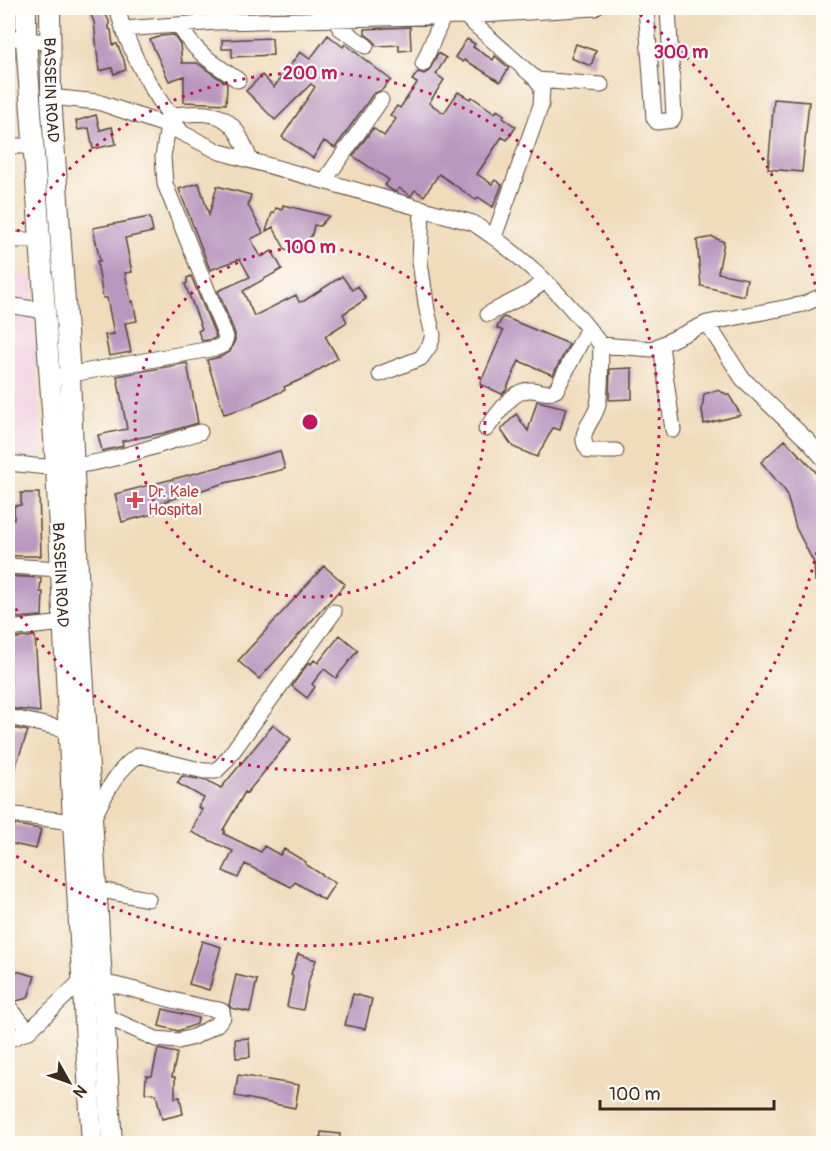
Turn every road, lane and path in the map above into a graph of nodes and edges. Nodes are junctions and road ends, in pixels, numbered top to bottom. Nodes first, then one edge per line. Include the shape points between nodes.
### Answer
1 (26, 8) edge
2 (50, 8) edge
3 (117, 8) edge
4 (595, 8) edge
5 (646, 8) edge
6 (668, 8) edge
7 (443, 16) junction
8 (465, 16) junction
9 (335, 19) junction
10 (179, 25) junction
11 (123, 29) junction
12 (17, 38) edge
13 (52, 43) junction
14 (366, 46) dead end
15 (423, 64) dead end
16 (238, 80) dead end
17 (537, 80) junction
18 (651, 82) junction
19 (672, 82) junction
20 (601, 85) dead end
21 (51, 97) junction
22 (381, 100) dead end
23 (169, 121) junction
24 (8, 146) edge
25 (34, 146) junction
26 (250, 160) junction
27 (325, 180) junction
28 (422, 208) junction
29 (494, 237) junction
30 (8, 240) edge
31 (41, 240) junction
32 (545, 281) junction
33 (824, 295) edge
34 (8, 305) edge
35 (46, 311) junction
36 (488, 314) dead end
37 (706, 323) junction
38 (588, 328) junction
39 (601, 345) junction
40 (661, 345) junction
41 (380, 374) dead end
42 (60, 376) junction
43 (486, 429) dead end
44 (673, 430) dead end
45 (200, 432) dead end
46 (616, 451) dead end
47 (824, 459) edge
48 (8, 463) edge
49 (65, 467) junction
50 (8, 566) edge
51 (62, 569) junction
52 (334, 612) dead end
53 (72, 623) junction
54 (8, 629) edge
55 (8, 717) edge
56 (69, 730) junction
57 (8, 814) edge
58 (82, 822) junction
59 (96, 889) junction
60 (148, 899) dead end
61 (92, 981) junction
62 (8, 1006) edge
63 (103, 1015) junction
64 (29, 1031) junction
65 (8, 1040) edge
66 (92, 1143) edge
67 (112, 1143) edge

1 - 12 main road, BASSEIN ROAD
2 - 13 main road, BASSEIN ROAD
3 - 11 street
4 - 8 street
5 - 18 street
6 - 19 street
7 - 8 street
7 - 9 street
7 - 15 street
8 - 17 street
9 - 10 street
9 - 14 street via 340,28
10 - 11 street
10 - 16 street via 202,56
11 - 23 street
12 - 13 street
12 - 25 main road, BASSEIN ROAD
13 - 21 main road, BASSEIN ROAD
17 - 20 street
17 - 29 street via 542,88 541,105
18 - 19 street
18 - 19 street via 657,122 673,119
21 - 23 street via 98,102
21 - 42 main road, BASSEIN ROAD
22 - 27 street
23 - 26 street via 184,135 220,152
23 - 26 street via 208,114 222,118 241,135
23 - 42 street via 163,157 165,184 226,338 216,348
24 - 25 street
25 - 31 main road, BASSEIN ROAD
26 - 27 street
27 - 28 street
28 - 29 street via 473,223
28 - 41 street via 420,262 433,335 421,358
29 - 32 street
30 - 31 street
31 - 35 main road, BASSEIN ROAD
32 - 36 street
32 - 38 street
33 - 37 street via 804,304
34 - 35 street
35 - 42 main road, BASSEIN ROAD
37 - 40 street
37 - 47 street via 742,378
38 - 39 street
38 - 43 street via 556,390 521,390
39 - 40 street via 652,349
39 - 46 street via 598,404 588,422 585,447 589,451
40 - 44 street
42 - 49 main road, BASSEIN ROAD
45 - 49 street
48 - 49 street
49 - 51 main road, BASSEIN ROAD
49 - 53 main road, BASSEIN ROAD
50 - 51 street
51 - 53 main road, BASSEIN ROAD
52 - 58 street via 216,771 139,754 129,760
53 - 54 street
53 - 56 main road, BASSEIN ROAD
53 - 58 main road, BASSEIN ROAD
55 - 56 street
56 - 58 main road, BASSEIN ROAD
57 - 58 street
58 - 59 main road, BASSEIN ROAD
58 - 61 main road, BASSEIN ROAD
59 - 60 street
59 - 61 main road, BASSEIN ROAD
61 - 63 main road, BASSEIN ROAD
61 - 63 street via 219,1010 224,1017 194,1037 177,1041 156,1039
61 - 64 street
61 - 66 main road, BASSEIN ROAD
62 - 64 street
63 - 67 main road, BASSEIN ROAD
64 - 65 street

